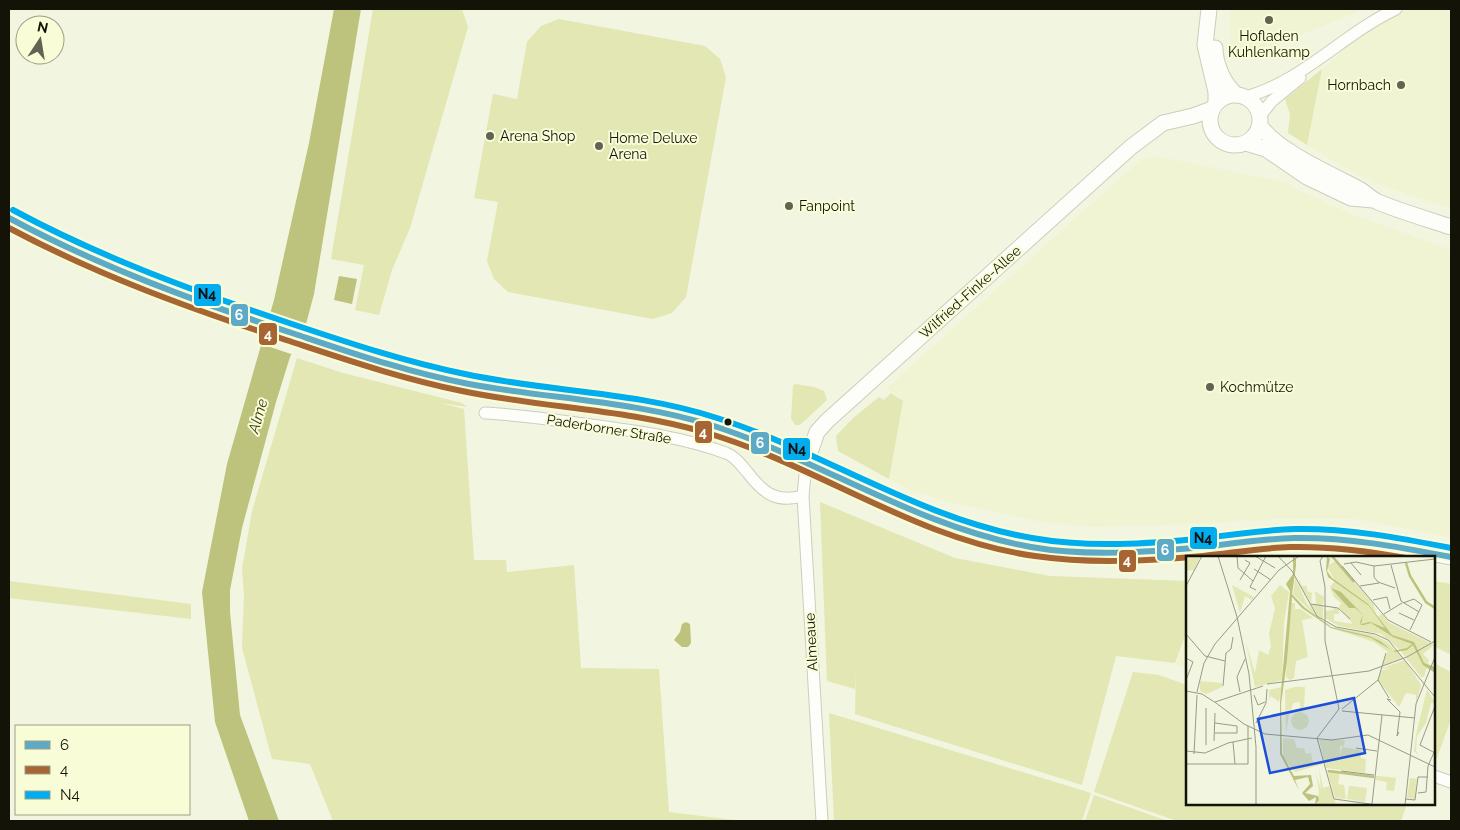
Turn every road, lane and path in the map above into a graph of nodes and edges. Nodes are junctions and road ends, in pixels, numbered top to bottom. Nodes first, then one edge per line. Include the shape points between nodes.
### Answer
1 (1209, 9) edge
2 (1216, 9) edge
3 (1396, 9) edge
4 (1309, 67) junction
5 (1241, 96) junction
6 (1214, 106) junction
7 (1260, 120) junction
8 (1212, 130) junction
9 (1151, 133) junction
10 (1246, 143) junction
11 (1376, 201) junction
12 (9, 218) edge
13 (1451, 226) edge
14 (485, 413) dead end
15 (806, 464) junction
16 (803, 496) junction
17 (1451, 557) edge
18 (1435, 776) edge
19 (1451, 782) edge
20 (822, 821) edge

1 - 6 street via 1205,45 1216,92
2 - 5 street via 1215,54 1226,82
3 - 4 street
4 - 5 street via 1270,89
4 - 7 street via 1269,104
5 - 6 street via 1224,97
5 - 7 street via 1256,105
6 - 8 street via 1210,119
6 - 9 street, Wilfried-Finke-Allee via 1193,116 1163,123
7 - 10 street via 1256,135
7 - 11 street via 1266,134 1276,142
8 - 9 street via 1190,127
8 - 10 street via 1227,144
9 - 15 street, Wilfried-Finke-Allee via 828,421 817,432
10 - 11 street via 1266,149 1308,177 1351,198
11 - 13 street
12 - 15 street, Paderborner Straße via 101,264 226,311 341,349 465,383 688,419 740,435
14 - 16 street, Paderborner Straße via 654,434 689,442 735,457 752,479 772,496 783,499
15 - 16 street, Almeaue
15 - 17 street, Paderborner Straße via 917,513 981,536 1029,546 1070,551 1128,552 1317,538
16 - 20 street, Almeaue
18 - 19 street

